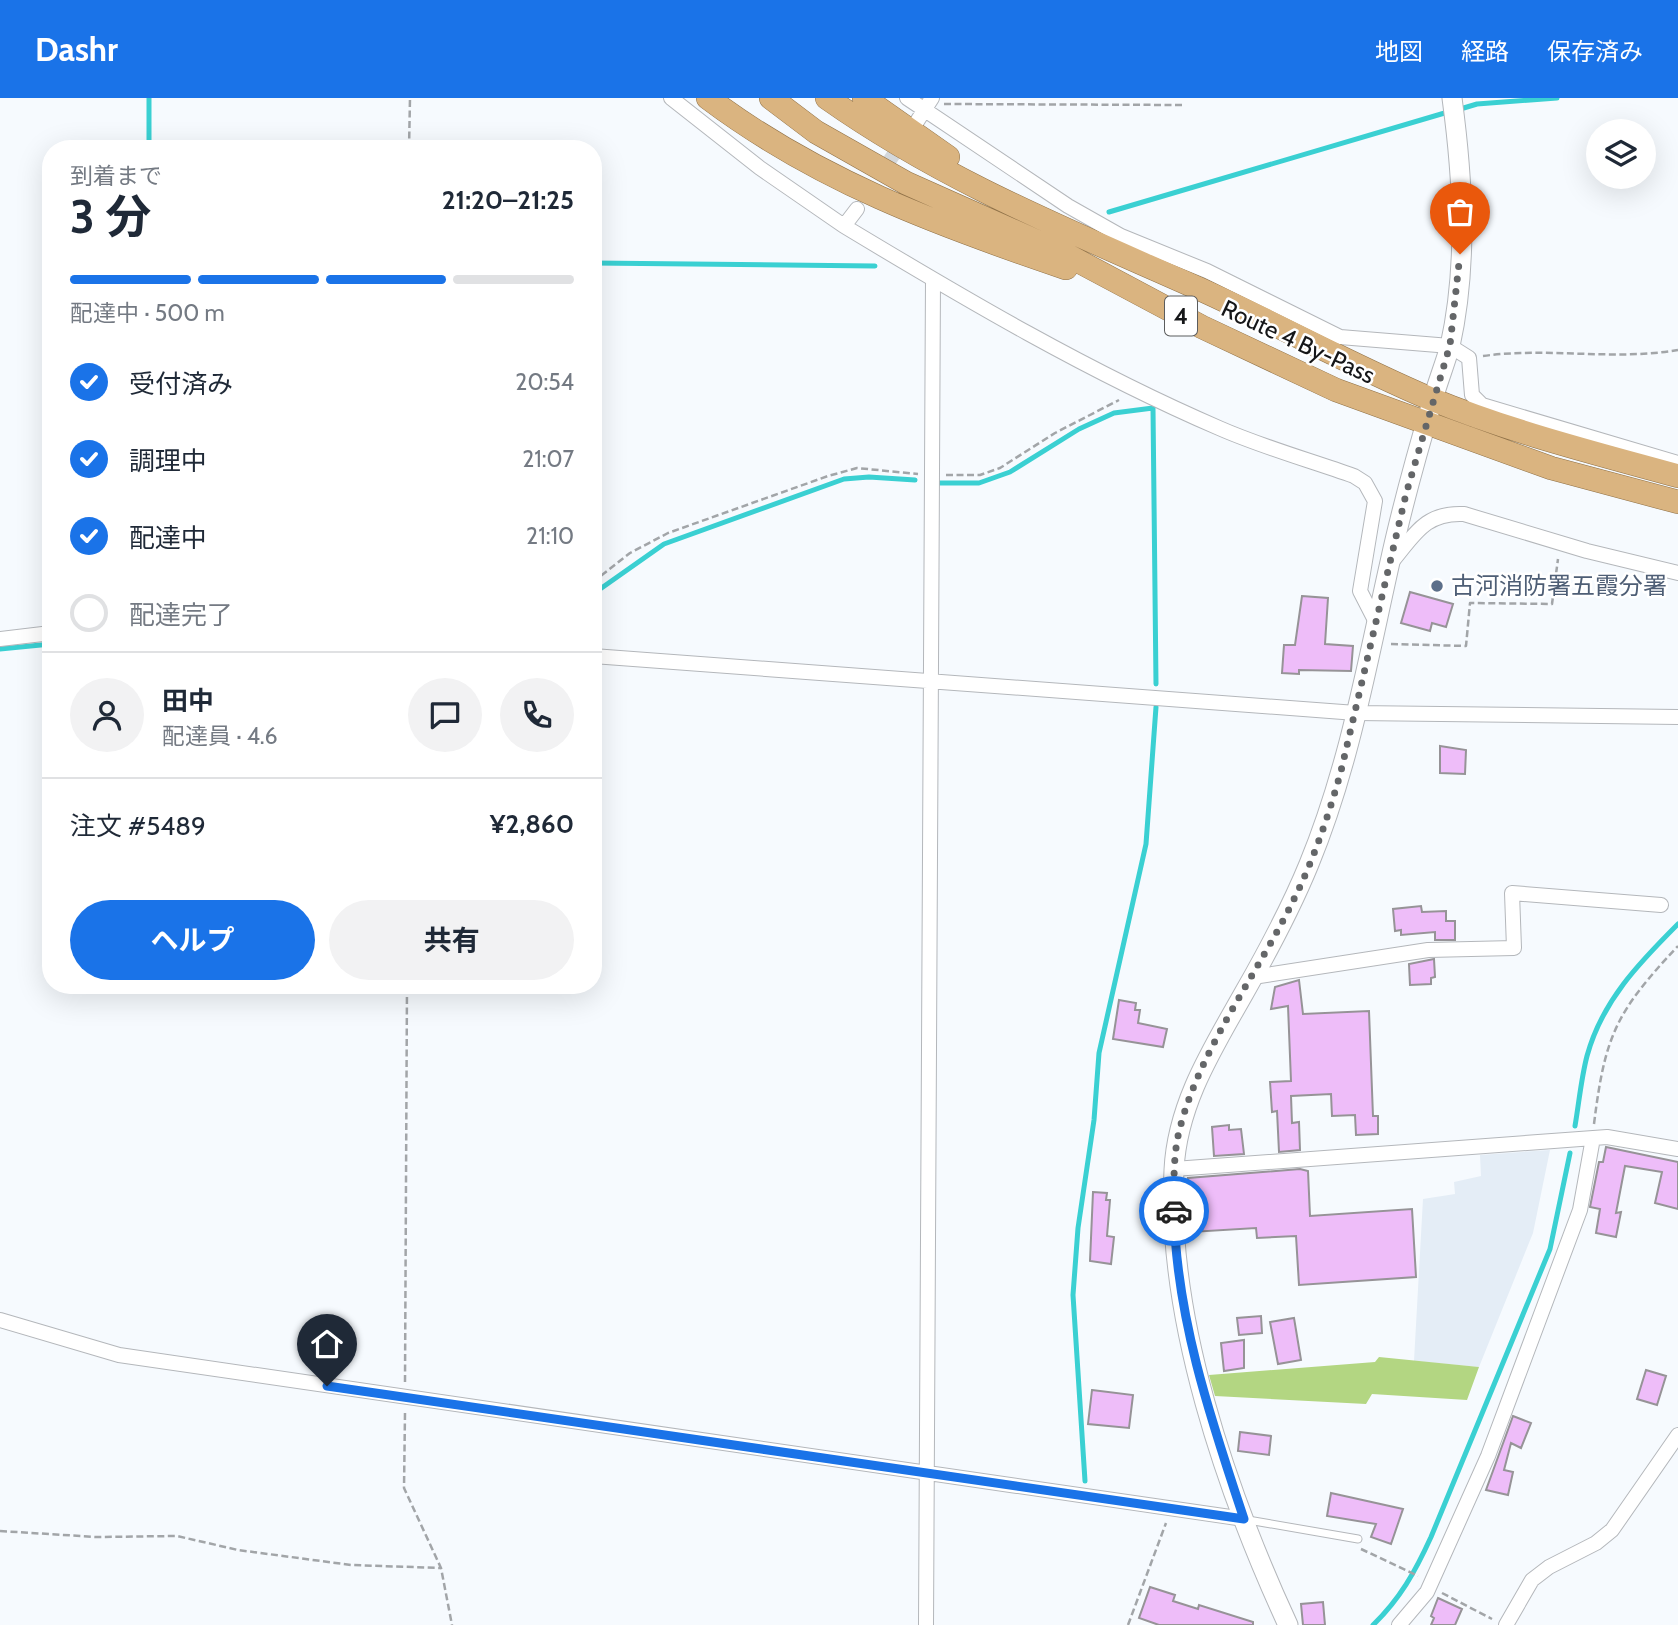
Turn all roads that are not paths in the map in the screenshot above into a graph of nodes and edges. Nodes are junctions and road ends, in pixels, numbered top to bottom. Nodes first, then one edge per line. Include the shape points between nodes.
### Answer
1 (671, 98) edge
2 (708, 98) edge
3 (771, 98) edge
4 (827, 98) edge
5 (864, 98) edge
6 (907, 98) edge
7 (1452, 99) edge
8 (928, 104) edge
9 (916, 123) dead end
10 (857, 209) tunnel mouth
11 (844, 226) junction
12 (1082, 238) junction
13 (933, 280) junction
14 (1135, 291) junction
15 (1450, 345) junction
16 (1433, 400) junction
17 (1426, 425) junction
18 (1678, 463) edge
19 (1678, 476) edge
20 (1678, 502) edge
21 (1390, 565) junction
22 (1678, 573) edge
23 (42, 634) edge
24 (1376, 635) junction
25 (0, 639) edge
26 (602, 657) edge
27 (930, 682) junction
28 (1356, 713) junction
29 (1678, 717) edge
30 (1661, 905) dead end
31 (1253, 977) junction
32 (1593, 1138) junction
33 (1678, 1149) edge
34 (1174, 1169) junction
35 (0, 1320) edge
36 (1678, 1435) edge
37 (927, 1472) junction
38 (1244, 1519) junction
39 (1358, 1539) dead end
40 (926, 1625) edge
41 (1288, 1625) edge
42 (1399, 1625) edge
43 (1506, 1625) edge

1 - 11 street
2 - 14 highway via 856,190 966,235
3 - 14 highway, Route 4 By-Pass / 4 via 816,132 906,183 1031,238
4 - 12 highway, Route 4 By-Pass / 4 via 944,172
5 - 12 highway via 951,159 1035,205
6 - 8 street
7 - 15 main road via 1461,235
8 - 9 street
8 - 15 street via 1102,226 1207,271 1340,337
10 - 11 street
11 - 13 street
12 - 16 highway, Route 4 By-Pass / 4
13 - 24 street via 1138,391 1221,429 1365,483 1375,501 1360,591
13 - 27 street
14 - 17 highway, Route 4 By-Pass / 4 via 1301,374
15 - 16 main road
15 - 18 street via 1469,358 1472,395 1482,405
16 - 17 main road
16 - 19 highway, Route 4 By-Pass / 4 via 1541,438
17 - 20 highway, Route 4 By-Pass / 4 via 1551,468
17 - 21 main road
21 - 22 street via 1428,520 1445,513 1464,514
21 - 24 main road
23 - 25 street
24 - 28 main road
26 - 27 street
27 - 28 street
27 - 37 street
28 - 29 street
28 - 31 main road via 1311,861
30 - 31 street via 1512,893 1514,948 1428,950
31 - 34 main road via 1204,1064 1186,1108
32 - 33 street
32 - 34 street
32 - 42 street via 1580,1210 1488,1456 1427,1583
34 - 38 main road via 1179,1270 1196,1362
35 - 37 street via 119,1355
36 - 43 street via 1612,1530 1532,1580
37 - 38 street
37 - 40 street
38 - 39 lane
38 - 41 main road

